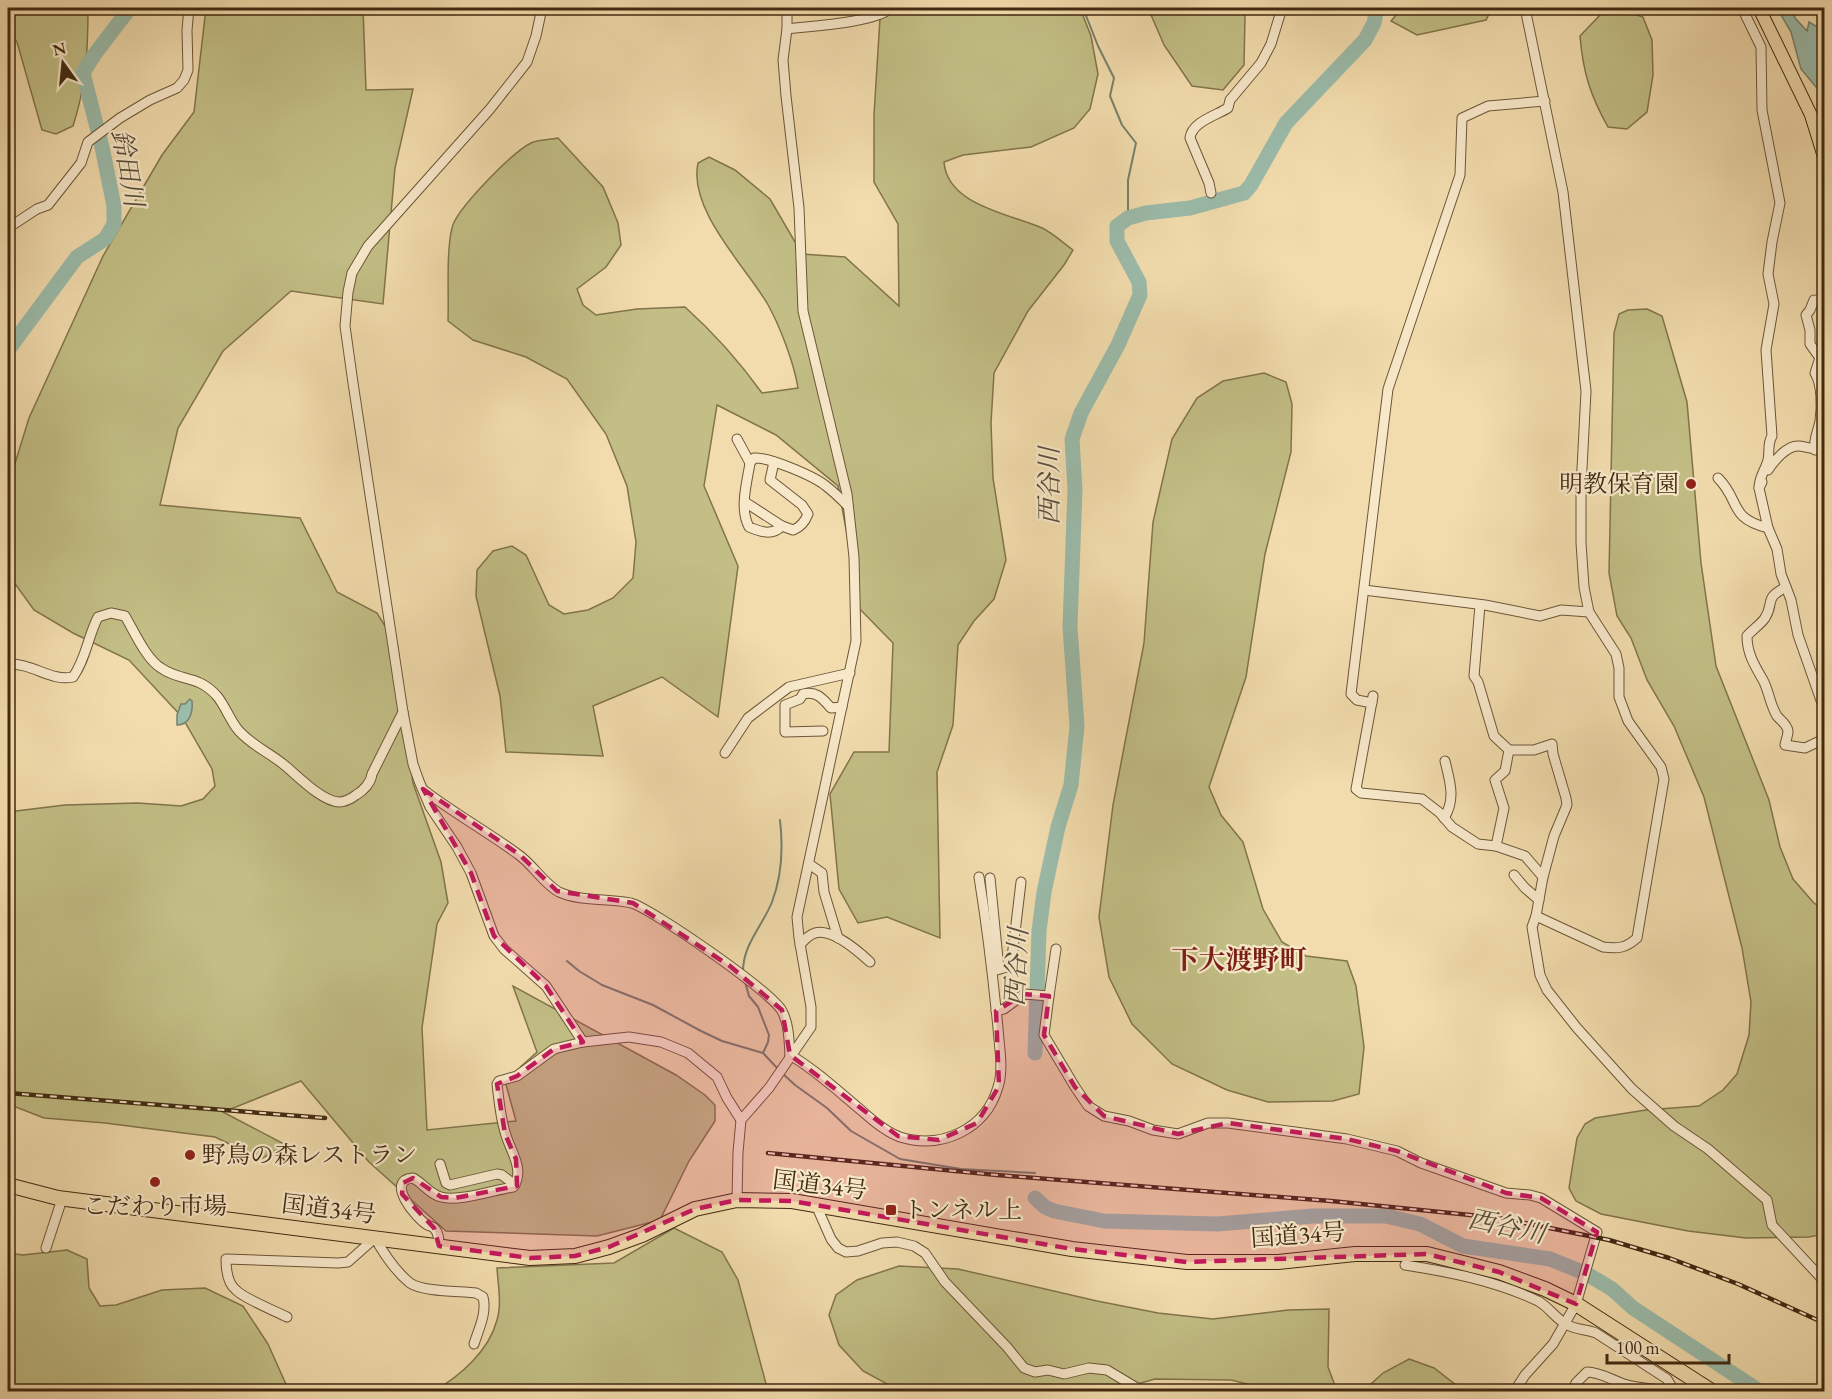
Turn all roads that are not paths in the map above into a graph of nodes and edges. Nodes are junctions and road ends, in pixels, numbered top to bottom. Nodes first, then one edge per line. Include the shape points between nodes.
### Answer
1 (189, 8) edge
2 (542, 8) edge
3 (787, 8) edge
4 (891, 8) edge
5 (1282, 8) edge
6 (1525, 8) edge
7 (1742, 8) edge
8 (1759, 8) edge
9 (787, 29) junction
10 (1545, 100) junction
11 (1824, 157) edge
12 (1211, 193) dead end
13 (8, 228) edge
14 (1814, 300) dead end
15 (737, 439) dead end
16 (1820, 450) edge
17 (774, 462) junction
18 (750, 463) junction
19 (1718, 478) dead end
20 (1759, 488) junction
21 (848, 506) junction
22 (743, 508) junction
23 (782, 526) junction
24 (1768, 528) junction
25 (1786, 587) junction
26 (1364, 590) junction
27 (1480, 604) junction
28 (1589, 612) junction
29 (8, 664) edge
30 (850, 673) junction
31 (842, 708) junction
32 (1824, 709) edge
33 (403, 712) junction
34 (823, 730) dead end
35 (1824, 739) edge
36 (1509, 750) junction
37 (725, 753) dead end
38 (1445, 761) dead end
39 (423, 789) junction
40 (1444, 818) junction
41 (1496, 846) junction
42 (809, 864) junction
43 (1514, 875) dead end
44 (1543, 877) junction
45 (979, 878) dead end
46 (990, 878) dead end
47 (1021, 882) dead end
48 (1539, 900) junction
49 (1536, 916) junction
50 (838, 938) junction
51 (800, 945) junction
52 (1056, 949) dead end
53 (870, 962) dead end
54 (996, 970) junction
55 (1048, 996) junction
56 (996, 1011) junction
57 (583, 1042) junction
58 (790, 1055) junction
59 (741, 1120) junction
60 (440, 1164) dead end
61 (8, 1185) edge
62 (515, 1185) junction
63 (62, 1199) junction
64 (737, 1200) junction
65 (816, 1205) junction
66 (375, 1238) junction
67 (439, 1246) junction
68 (46, 1248) dead end
69 (1405, 1265) dead end
70 (1824, 1281) edge
71 (1576, 1304) junction
72 (287, 1317) dead end
73 (1565, 1324) junction
74 (474, 1344) dead end
75 (1151, 1392) edge
76 (1514, 1392) edge
77 (1572, 1392) edge
78 (1713, 1392) edge

1 - 13 street via 188,70 184,80 88,142 81,163 48,205
2 - 33 street via 527,62 368,246 352,273 348,292 345,326
3 - 9 street
4 - 9 street via 849,22
5 - 12 street via 1261,63 1230,100 1228,108 1191,132
6 - 10 street
7 - 20 street via 1761,47 1762,110 1780,203 1768,274 1774,304 1766,350 1772,436
8 - 11 main road via 1811,115
9 - 21 street via 783,60 799,208 803,311 842,466
10 - 26 street via 1488,106 1462,118 1460,175 1388,389
10 - 28 street via 1563,192 1586,391 1581,543
14 - 16 street via 1806,315 1810,344 1820,358 1815,373 1819,380 1820,422 1814,442
15 - 18 street
16 - 20 street via 1799,446 1786,451 1772,465
17 - 18 street via 754,458
17 - 21 street via 825,484
17 - 23 street via 771,480 808,514 799,528
18 - 22 street
19 - 24 street via 1745,519
20 - 24 street
21 - 30 street via 854,557 855,641
22 - 23 street
22 - 23 street via 749,527 768,533
24 - 25 street
25 - 32 street via 1797,635
25 - 35 street via 1770,599 1767,615 1747,636 1747,646 1772,705 1785,724 1785,745 1805,748
26 - 27 street
26 - 40 street via 1351,694 1357,700 1372,700 1356,789 1361,793 1422,799
27 - 28 street via 1540,616 1561,610
27 - 36 street via 1474,676 1494,736
28 - 49 street via 1616,654 1619,697 1628,721 1661,767 1664,779 1637,938 1627,947 1604,947
29 - 33 street via 30,666 62,680 73,677 81,667 98,617 111,613 125,616 154,664 201,682 218,697 237,728 255,747 328,799 340,802 361,792 371,779
30 - 31 street
30 - 37 street via 789,687 748,718
31 - 34 street via 831,708 812,692 803,693 800,699 785,705 785,732
31 - 42 street
33 - 39 street via 413,764
36 - 41 street via 1505,771 1495,780 1504,808
36 - 44 street via 1534,750 1552,744 1567,805
38 - 40 street via 1453,796
39 - 57 street via 471,873 494,936 546,986
39 - 58 street via 520,855 557,891 633,903 730,966 782,1010
40 - 41 street via 1478,844
41 - 44 street via 1525,856
42 - 50 street via 822,873
42 - 51 street via 797,917
43 - 48 street
44 - 48 street
45 - 54 street
46 - 54 street
47 - 54 street via 1011,966
48 - 49 street
49 - 70 street via 1532,927 1540,975 1547,990 1632,1089 1767,1200 1772,1225
50 - 51 street via 816,933
50 - 53 street
51 - 58 street via 811,1027
52 - 55 street
54 - 56 street
55 - 56 street via 1024,994
55 - 71 street via 1044,1035 1088,1106 1104,1116 1178,1134 1208,1123 1228,1123 1347,1139 1397,1151 1506,1193 1541,1198 1597,1232
56 - 58 street via 999,1086 990,1107 968,1129 939,1140 918,1142 898,1136
57 - 59 street via 629,1037 661,1042 688,1053 717,1077
57 - 62 street via 554,1049 517,1076 497,1084 505,1134 516,1159
58 - 59 street via 769,1088
59 - 64 street
60 - 62 street via 450,1185 497,1174
61 - 63 highway, 国道34号
62 - 67 street via 455,1198 441,1197 413,1178 403,1182 402,1194 424,1223 434,1228
63 - 66 highway, 国道34号
63 - 68 street
64 - 65 highway, 国道34号
64 - 67 highway, 国道34号 via 695,1209 642,1235 575,1256 530,1258
65 - 71 highway, 国道34号 via 1072,1249 1187,1262 1278,1262 1355,1254 1427,1254 1499,1272
65 - 75 street via 831,1239 846,1252 897,1242 914,1246 925,1254 945,1282 1024,1368 1064,1374 1089,1368 1107,1370
66 - 67 highway, 国道34号
66 - 72 street via 348,1262 226,1259 229,1281 236,1290
66 - 74 street via 387,1259 411,1283 483,1297 484,1315
69 - 73 street via 1472,1277 1506,1289 1547,1306
71 - 73 street
71 - 78 highway, 国道34号
73 - 76 street
73 - 77 street via 1596,1333 1667,1379 1671,1386 1667,1390 1648,1389 1587,1372

